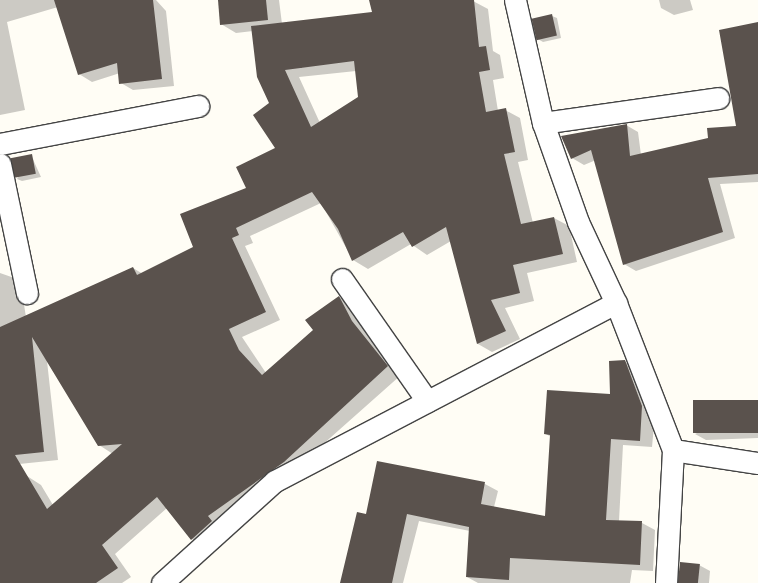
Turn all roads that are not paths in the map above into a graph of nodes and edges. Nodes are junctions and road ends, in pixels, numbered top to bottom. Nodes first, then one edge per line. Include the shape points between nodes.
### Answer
1 (514, 0) edge
2 (718, 98) dead end
3 (198, 106) dead end
4 (543, 123) junction
5 (0, 144) edge
6 (0, 164) edge
7 (342, 278) dead end
8 (26, 294) dead end
9 (616, 303) junction
10 (427, 401) junction
11 (673, 450) junction
12 (758, 464) edge
13 (162, 583) edge
14 (666, 583) edge

1 - 4 street
2 - 4 street
3 - 5 street
4 - 9 street via 578,222
6 - 8 street
7 - 10 street
9 - 10 street
9 - 11 street
10 - 13 street via 275,481
11 - 12 street
11 - 14 street

